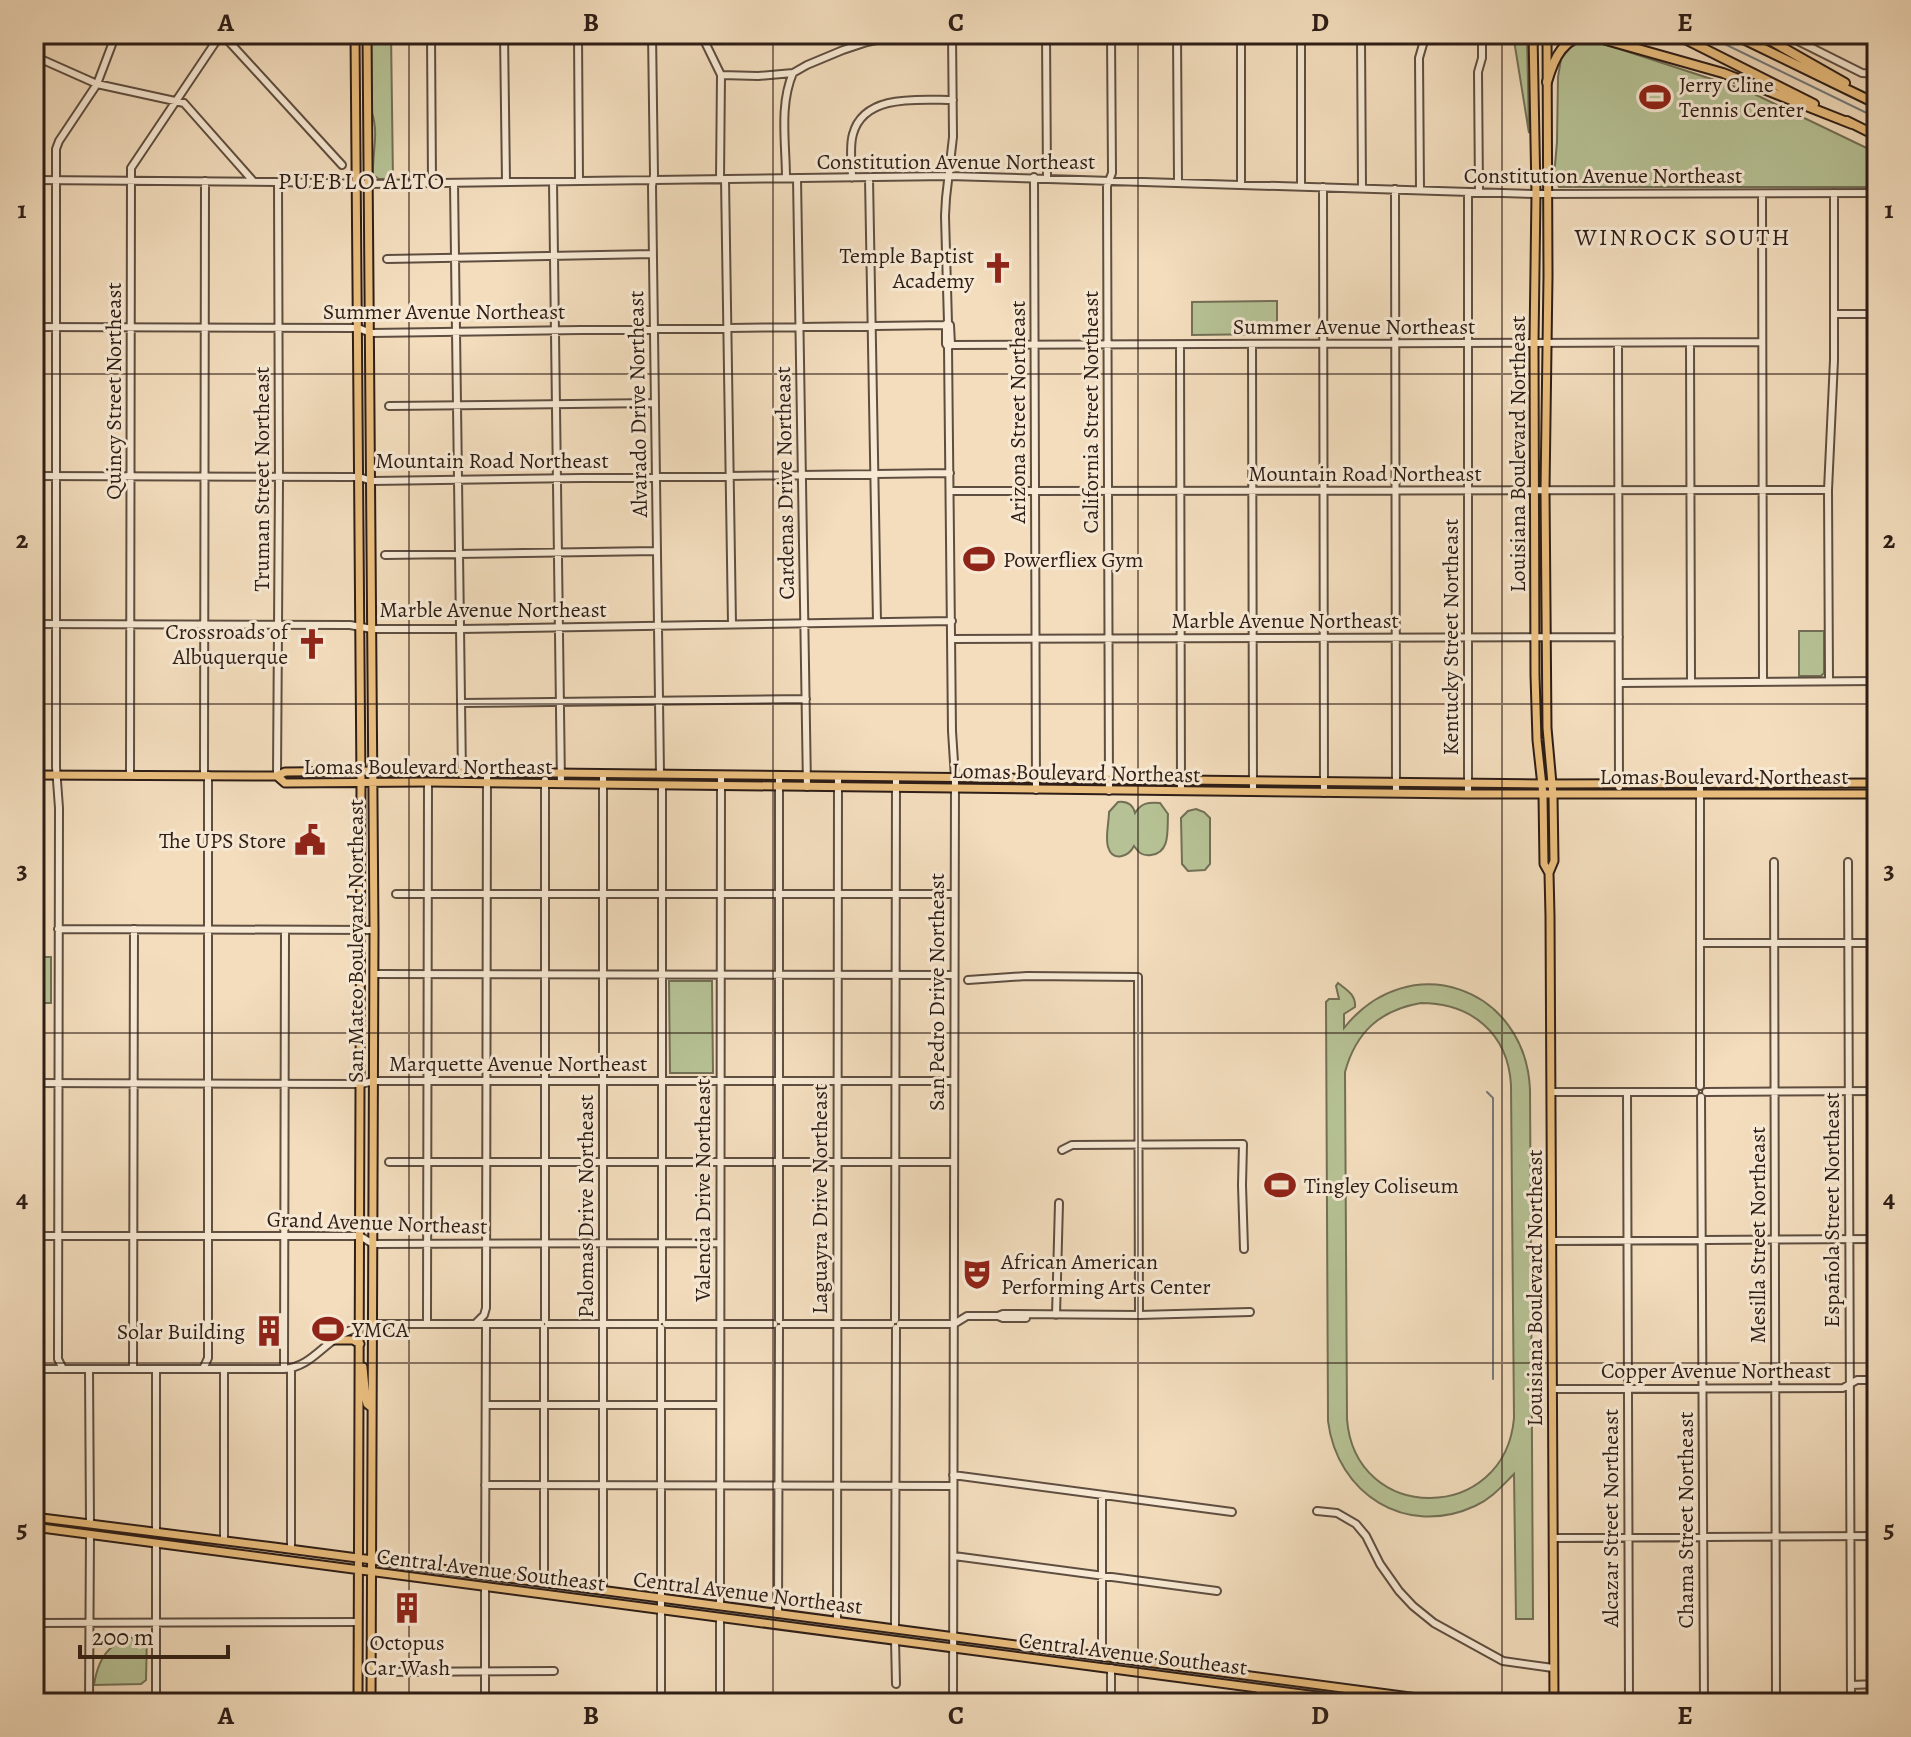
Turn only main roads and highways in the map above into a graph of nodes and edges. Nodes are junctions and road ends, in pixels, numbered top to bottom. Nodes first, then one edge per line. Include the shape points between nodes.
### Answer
1 (355, 34) edge
2 (367, 34) edge
3 (1533, 34) edge
4 (1547, 34) edge
5 (1592, 34) edge
6 (1675, 34) edge
7 (1733, 34) edge
8 (1759, 34) edge
9 (1547, 82) junction
10 (1877, 103) edge
11 (1852, 124) junction
12 (1877, 136) edge
13 (372, 771) junction
14 (360, 772) junction
15 (34, 775) edge
16 (277, 776) junction
17 (373, 782) junction
18 (361, 783) junction
19 (1877, 783) edge
20 (1542, 784) junction
21 (1553, 784) junction
22 (1877, 794) edge
23 (1543, 795) junction
24 (1553, 795) junction
25 (1549, 873) junction
26 (334, 1340) road end
27 (360, 1344) junction
28 (360, 1362) junction
29 (372, 1408) junction
30 (34, 1517) edge
31 (34, 1527) edge
32 (359, 1559) junction
33 (372, 1560) junction
34 (359, 1570) junction
35 (372, 1572) junction
36 (358, 1703) edge
37 (371, 1703) edge
38 (1371, 1703) edge
39 (1456, 1703) edge
40 (1554, 1703) edge

1 - 14 main road, San Mateo Boulevard Northeast
2 - 13 main road, San Mateo Boulevard Northeast
3 - 20 main road, Louisiana Boulevard Northeast via 1535,637
4 - 9 main road, Louisiana Boulevard Northeast
5 - 9 highway via 1564,46
5 - 11 highway via 1723,73
6 - 11 highway
7 - 10 highway
8 - 10 highway
9 - 21 main road, Louisiana Boulevard Northeast via 1547,728
11 - 12 highway
13 - 14 main road, Lomas Boulevard Northeast
13 - 17 main road, San Mateo Boulevard Northeast
13 - 20 main road, Lomas Boulevard Northeast
14 - 16 main road, Lomas Boulevard Northeast
14 - 18 main road, San Mateo Boulevard Northeast
15 - 16 main road, Lomas Boulevard Northeast
16 - 18 main road, Lomas Boulevard Northeast via 285,783
17 - 18 main road, Lomas Boulevard Northeast
17 - 23 main road, Lomas Boulevard Northeast
17 - 29 main road, San Mateo Boulevard Northeast
18 - 27 main road, San Mateo Boulevard Northeast
19 - 21 main road, Lomas Boulevard Northeast
20 - 21 main road, Lomas Boulevard Northeast
20 - 23 main road, Louisiana Boulevard Northeast
21 - 24 main road, Louisiana Boulevard Northeast
22 - 24 main road, Lomas Boulevard Northeast
23 - 24 main road, Lomas Boulevard Northeast
23 - 25 main road, Louisiana Boulevard Northeast via 1544,864
24 - 25 main road, Louisiana Boulevard Northeast via 1554,862
25 - 40 main road, Louisiana Boulevard Northeast
26 - 27 main road
27 - 28 main road, San Mateo Boulevard Northeast
28 - 29 main road
28 - 32 main road, San Mateo Boulevard Northeast
29 - 33 main road, San Mateo Boulevard Northeast
30 - 32 main road, Central Avenue Northeast
31 - 34 main road, Central Avenue Southeast
32 - 33 main road, Central Avenue Northeast
32 - 34 main road, San Mateo Boulevard Northeast
33 - 35 main road, San Mateo Boulevard Northeast
33 - 39 main road, Central Avenue Northeast
34 - 35 main road, Central Avenue Southeast
34 - 36 main road, San Mateo Boulevard Northeast
35 - 37 main road, San Mateo Boulevard Northeast
35 - 38 main road, Central Avenue Southeast

